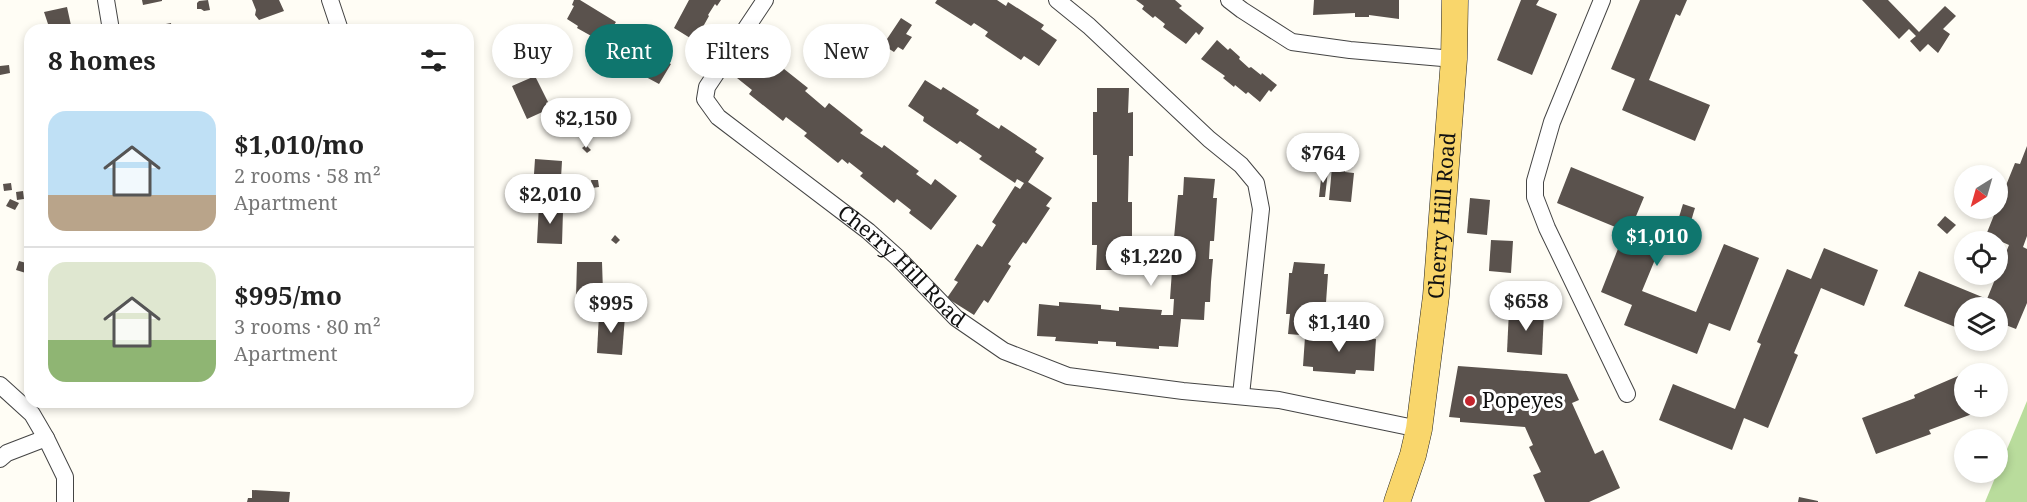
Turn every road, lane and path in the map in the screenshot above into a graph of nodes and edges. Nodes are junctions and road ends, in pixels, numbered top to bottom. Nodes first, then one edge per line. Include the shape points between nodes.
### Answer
1 (106, 0) edge
2 (330, 0) edge
3 (765, 0) edge
4 (1057, 0) edge
5 (1229, 0) edge
6 (1455, 0) edge
7 (1602, 0) edge
8 (110, 24) edge
9 (338, 24) edge
10 (1454, 59) junction
11 (0, 385) edge
12 (1627, 393) dead end
13 (1241, 395) junction
14 (24, 407) edge
15 (25, 408) edge
16 (1419, 429) junction
17 (46, 438) junction
18 (0, 459) edge
19 (65, 502) edge
20 (1397, 502) edge

1 - 8 street
2 - 9 street
3 - 13 street, Cherry Hill Road via 707,87 705,99 718,117 897,256 956,318 1004,351 1068,376
4 - 13 street via 1241,165 1256,183 1261,208
5 - 10 street via 1292,42
6 - 10 main road, Cherry Hill Road
7 - 12 street via 1552,122 1537,173 1535,197
10 - 16 main road, Cherry Hill Road via 1437,296
11 - 14 street
13 - 16 street, Cherry Hill Road
15 - 17 street
16 - 20 main road, Cherry Hill Road
17 - 18 street
17 - 19 street via 65,477

